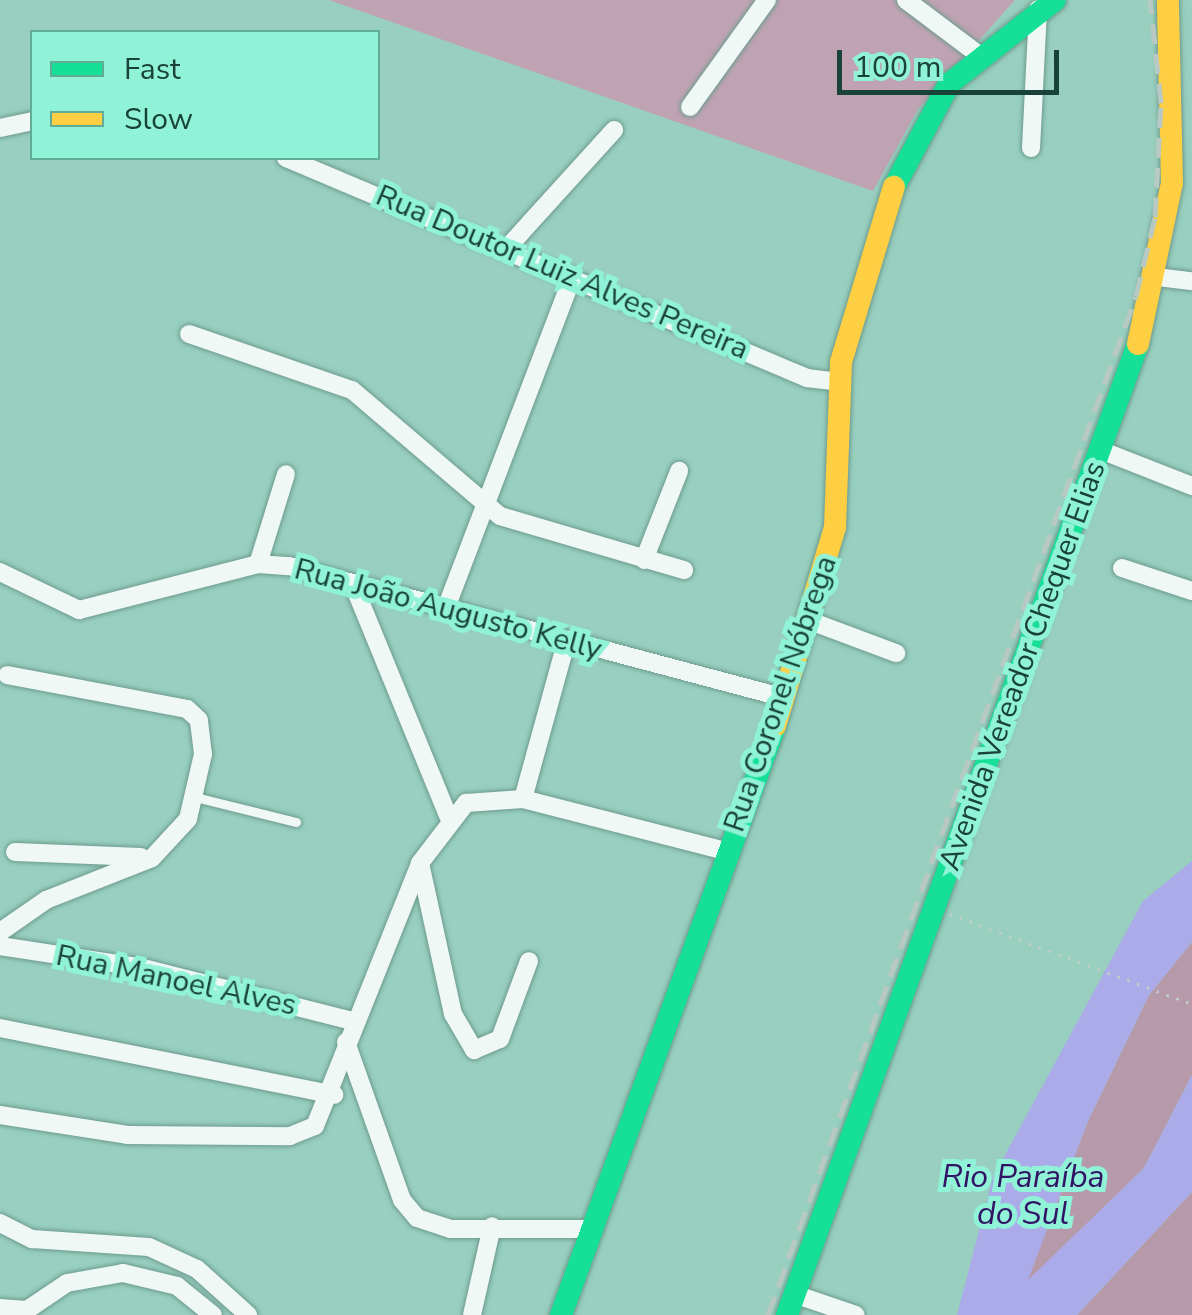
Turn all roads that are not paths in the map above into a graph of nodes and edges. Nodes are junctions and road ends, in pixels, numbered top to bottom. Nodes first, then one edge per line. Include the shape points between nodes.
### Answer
1 (767, 0) edge
2 (906, 0) edge
3 (1168, 0) edge
4 (1046, 4) edge
5 (980, 54) junction
6 (690, 107) dead end
7 (30, 121) edge
8 (0, 128) edge
9 (614, 130) dead end
10 (1031, 148) dead end
11 (291, 160) edge
12 (508, 248) junction
13 (573, 276) junction
14 (1157, 277) junction
15 (1192, 281) edge
16 (189, 334) dead end
17 (839, 382) junction
18 (1103, 450) junction
19 (679, 471) dead end
20 (286, 474) dead end
21 (1192, 486) edge
22 (484, 502) junction
23 (644, 560) junction
24 (258, 564) junction
25 (1122, 568) dead end
26 (684, 570) dead end
27 (0, 572) edge
28 (352, 584) junction
29 (1192, 591) edge
30 (446, 608) junction
31 (813, 622) junction
32 (566, 643) junction
33 (896, 653) dead end
34 (7, 675) dead end
35 (785, 698) junction
36 (198, 798) junction
37 (523, 798) junction
38 (448, 816) junction
39 (296, 822) dead end
40 (726, 851) junction
41 (15, 852) dead end
42 (152, 858) junction
43 (420, 863) junction
44 (0, 932) edge
45 (0, 946) edge
46 (530, 961) dead end
47 (352, 1020) junction
48 (0, 1028) edge
49 (346, 1041) junction
50 (334, 1095) junction
51 (0, 1115) edge
52 (0, 1223) edge
53 (492, 1226) junction
54 (590, 1229) junction
55 (791, 1304) edge
56 (0, 1308) edge
57 (214, 1315) edge
58 (248, 1315) edge
59 (472, 1315) edge
60 (561, 1315) edge
61 (856, 1315) edge

1 - 6 street
2 - 5 street
3 - 14 street, Avenida Vereador Chequer Elias via 1175,113
4 - 5 street, Rua Coronel Nóbrega
4 - 10 street
5 - 17 street, Rua Coronel Nóbrega via 914,139 871,250
7 - 8 street
9 - 12 street
11 - 12 street, Rua Doutor Luiz Alves Pereira
12 - 13 street, Rua Doutor Luiz Alves Pereira
13 - 17 street, Rua Doutor Luiz Alves Pereira via 806,378
13 - 22 street
14 - 15 street
14 - 18 street, Avenida Vereador Chequer Elias
16 - 22 street via 352,390
17 - 31 street, Rua Coronel Nóbrega via 836,526
18 - 21 street
18 - 55 street, Avenida Vereador Chequer Elias
19 - 23 street
20 - 24 street
22 - 23 street via 513,522
22 - 30 street
23 - 26 street
24 - 27 street, Rua João Augusto Kelly via 91,609
24 - 28 street, Rua João Augusto Kelly
25 - 29 street
28 - 30 street, Rua João Augusto Kelly
28 - 38 street
30 - 32 street, Rua João Augusto Kelly
31 - 33 street
31 - 35 street, Rua Coronel Nóbrega
32 - 35 street, Rua João Augusto Kelly
32 - 37 street
34 - 36 street via 196,714
35 - 40 street, Rua Coronel Nóbrega
36 - 39 lane
36 - 42 street
37 - 38 street via 481,798
37 - 40 street
38 - 43 street
40 - 54 street, Rua Coronel Nóbrega
41 - 42 street
42 - 44 street via 46,900
43 - 46 street via 454,1014 474,1050 500,1039
43 - 47 street
45 - 47 street, Rua Manoel Alves via 143,968
47 - 49 street
48 - 50 street
49 - 50 street
49 - 53 street via 402,1200 431,1226
50 - 51 street via 315,1126 290,1136 94,1134
52 - 58 street via 32,1238 149,1246 198,1269
53 - 54 street
53 - 59 street
54 - 60 street, Rua Coronel Nóbrega
55 - 61 street
56 - 57 street via 27,1310 67,1283 122,1273 177,1286

